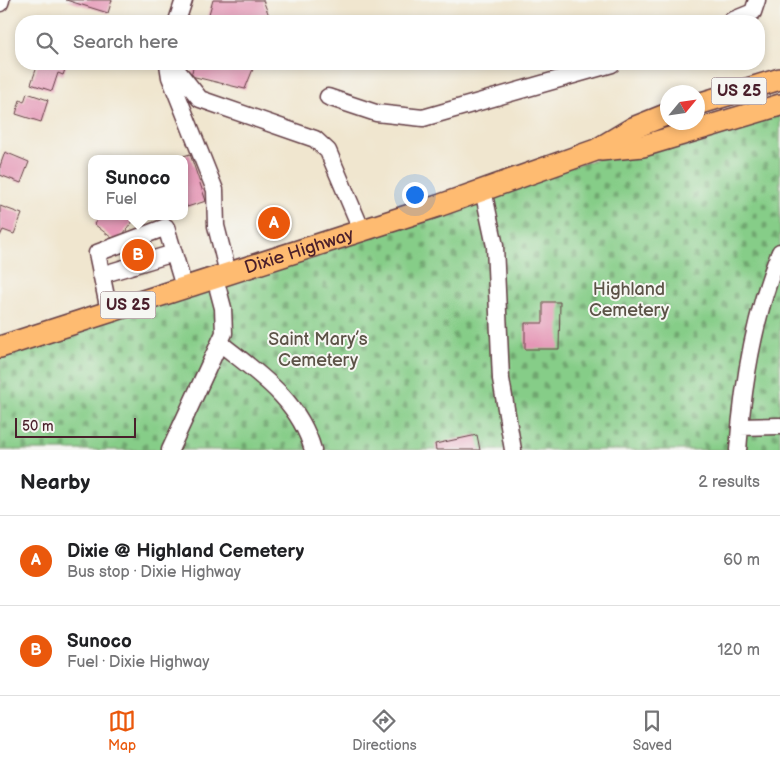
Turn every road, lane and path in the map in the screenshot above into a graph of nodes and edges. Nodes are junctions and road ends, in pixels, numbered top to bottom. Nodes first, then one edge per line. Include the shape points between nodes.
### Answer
1 (184, 0) edge
2 (757, 0) edge
3 (178, 15) edge
4 (746, 15) edge
5 (169, 70) edge
6 (177, 70) edge
7 (591, 70) edge
8 (780, 79) edge
9 (328, 97) dead end
10 (705, 102) edge
11 (780, 105) edge
12 (660, 117) edge
13 (596, 150) junction
14 (483, 190) junction
15 (362, 231) junction
16 (780, 252) edge
17 (174, 253) junction
18 (101, 275) junction
19 (222, 276) junction
20 (184, 287) junction
21 (109, 311) junction
22 (220, 343) junction
23 (0, 347) edge
24 (780, 426) edge
25 (740, 427) junction
26 (170, 450) edge
27 (313, 450) edge
28 (514, 450) edge
29 (738, 450) edge

1 - 3 lane
2 - 4 lane via 753,12
5 - 19 lane via 215,190
6 - 15 lane via 200,99 315,139 328,151
7 - 9 lane via 423,118 376,113
8 - 10 main road, US 25
11 - 13 main road, Dixie Highway / US 25 via 643,146
12 - 13 main road, Dixie Highway / US 25 via 633,128
13 - 14 main road, Dixie Highway / US 25
14 - 15 main road, Dixie Highway / US 25
14 - 28 lane via 495,246 501,379
15 - 19 main road, Dixie Highway / US 25
16 - 25 lane via 758,319 745,381
17 - 18 lane
17 - 18 lane via 166,227 96,253
17 - 20 lane
18 - 21 lane
19 - 20 main road, Dixie Highway / US 25
19 - 22 lane via 224,333
20 - 21 main road, Dixie Highway / US 25
21 - 23 main road, Dixie Highway / US 25
22 - 26 lane
22 - 27 lane via 277,388 303,423
24 - 25 lane
25 - 29 lane

